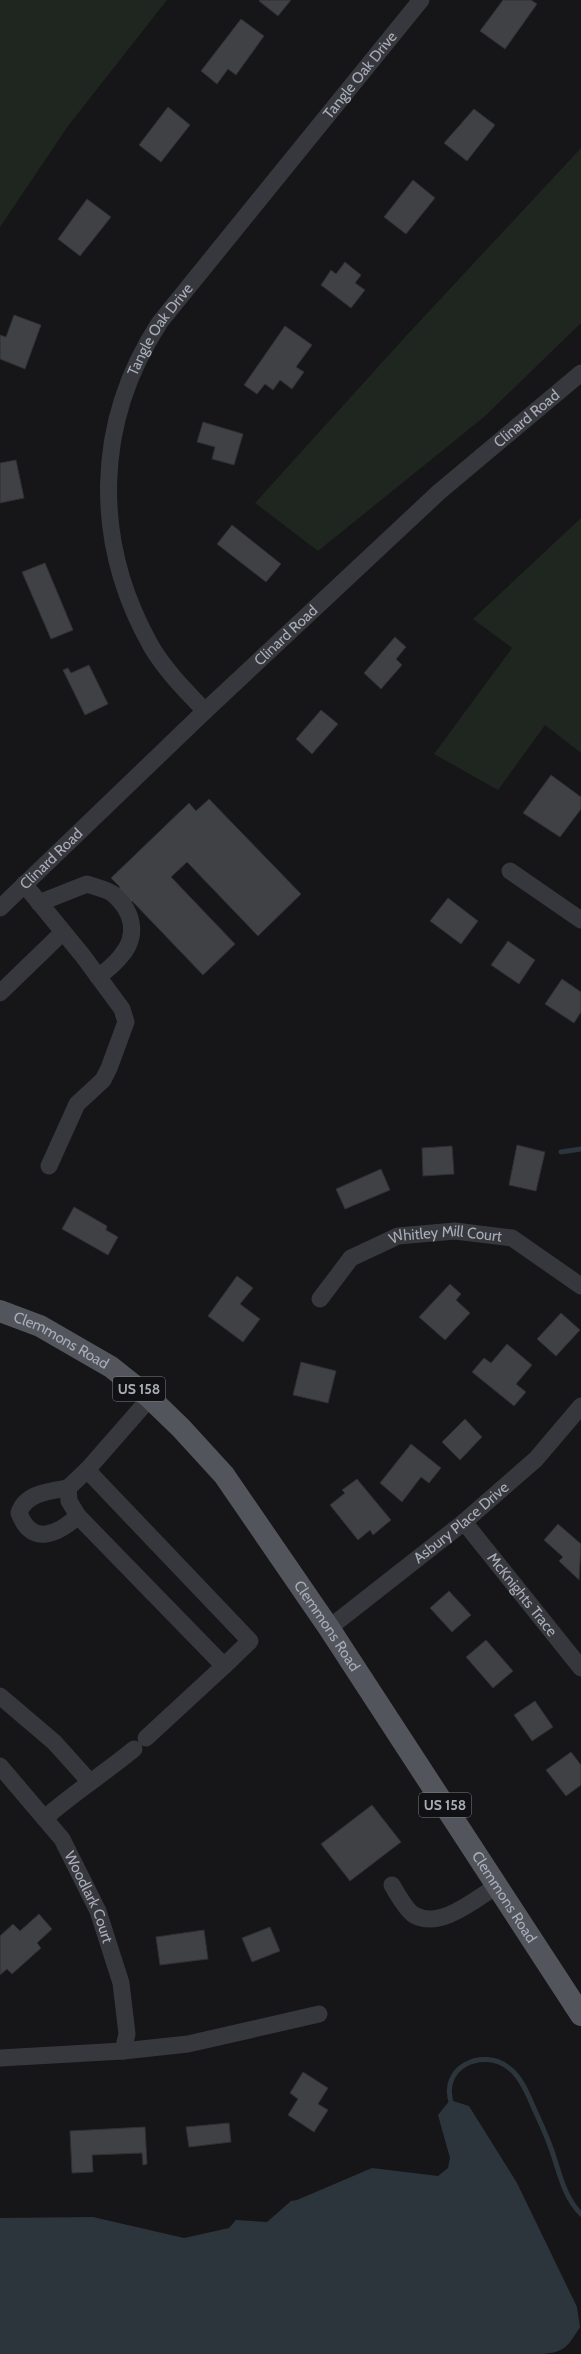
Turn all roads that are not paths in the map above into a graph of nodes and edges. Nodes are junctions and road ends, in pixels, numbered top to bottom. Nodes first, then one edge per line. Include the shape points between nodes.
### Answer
1 (422, 0) edge
2 (581, 373) edge
3 (205, 711) junction
4 (510, 871) dead end
5 (24, 884) junction
6 (39, 903) junction
7 (0, 908) edge
8 (581, 920) edge
9 (63, 932) junction
10 (98, 977) junction
11 (0, 993) edge
12 (49, 1166) dead end
13 (581, 1286) edge
14 (320, 1299) dead end
15 (0, 1310) edge
16 (150, 1398) junction
17 (581, 1406) edge
18 (87, 1470) junction
19 (68, 1488) junction
20 (78, 1516) junction
21 (464, 1522) junction
22 (329, 1628) junction
23 (224, 1666) junction
24 (581, 1668) edge
25 (0, 1696) edge
26 (0, 1766) edge
27 (90, 1782) junction
28 (45, 1818) junction
29 (392, 1885) dead end
30 (497, 1886) junction
31 (319, 2014) dead end
32 (581, 2014) edge
33 (122, 2051) junction
34 (0, 2058) edge

1 - 3 street, Tangle Oak Drive via 160,322 142,351 122,398 113,437 109,475 112,538 120,576 130,606 152,647 165,666
2 - 3 street, Clinard Road via 439,492
3 - 5 street, Clinard Road
4 - 8 street
5 - 6 street
5 - 7 street, Clinard Road
6 - 9 street
6 - 10 street via 87,884 112,894 125,908 133,926 130,940 122,956
9 - 10 street
9 - 11 street
10 - 12 street via 122,1009 126,1022 103,1080 77,1104
13 - 14 street, Whitley Mill Court via 512,1238 455,1231 398,1236 351,1258
15 - 16 main road, Clemmons Road / US 158 via 40,1326 68,1341 111,1368
16 - 18 street
16 - 22 main road, Clemmons Road / US 158 via 224,1475
17 - 21 street, Asbury Place Drive via 536,1459
18 - 19 street
18 - 23 street via 250,1641
19 - 20 street via 69,1501
19 - 20 street via 47,1492 26,1501 19,1512 22,1521 35,1533 49,1535 64,1529
20 - 23 street
21 - 22 street, Asbury Place Drive
21 - 24 street, McKnights Trace
22 - 30 main road, Clemmons Road / US 158
23 - 27 street via 140,1743 104,1774
25 - 27 street via 54,1742
26 - 28 street, Woodlark Court
27 - 28 street
28 - 33 street, Woodlark Court via 62,1839 98,1911 121,1983 127,2034
29 - 30 street via 413,1914 427,1919 443,1918
30 - 32 main road, Clemmons Road / US 158
31 - 33 street via 188,2044
33 - 34 street

